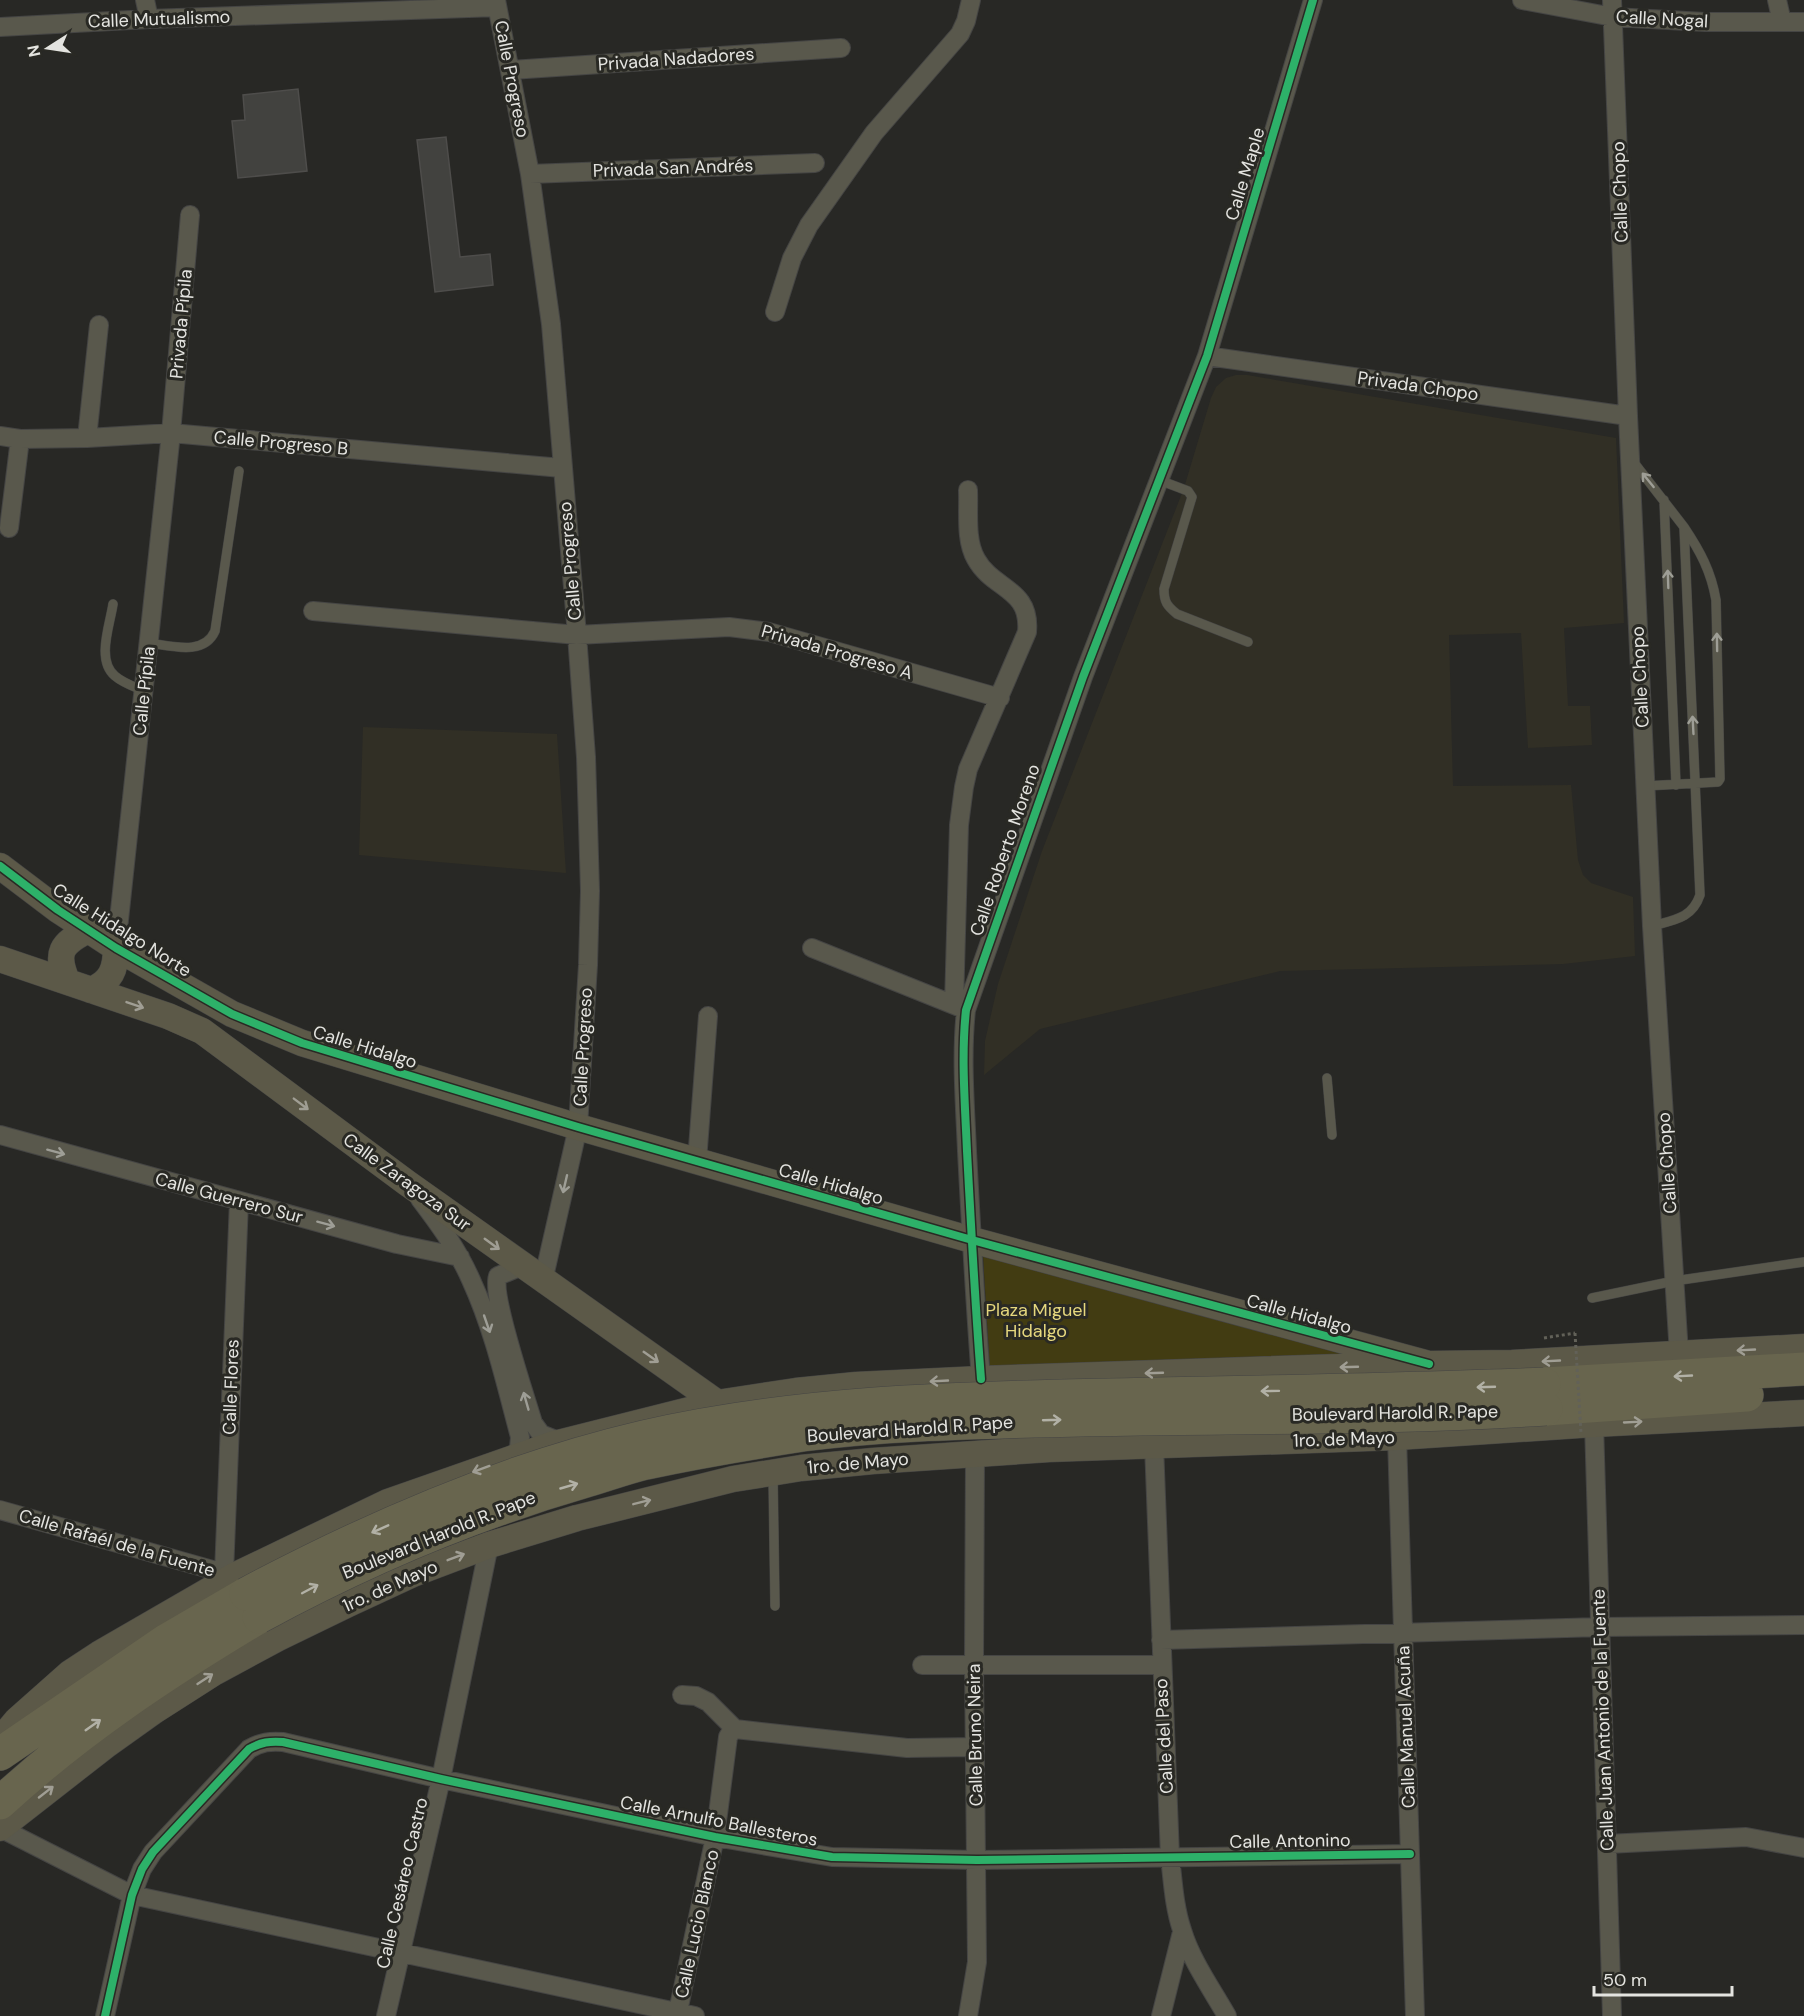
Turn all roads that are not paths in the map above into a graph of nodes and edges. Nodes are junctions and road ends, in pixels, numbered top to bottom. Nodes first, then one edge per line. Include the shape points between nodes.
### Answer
1 (145, 0) edge
2 (971, 0) edge
3 (1312, 0) edge
4 (1522, 0) edge
5 (1777, 0) edge
6 (497, 3) edge
7 (1613, 9) edge
8 (149, 19) junction
9 (1782, 22) junction
10 (1804, 22) edge
11 (0, 27) edge
12 (841, 48) dead end
13 (511, 70) junction
14 (815, 162) dead end
15 (530, 174) junction
16 (190, 215) dead end
17 (775, 312) dead end
18 (99, 325) dead end
19 (1207, 356) junction
20 (1628, 416) junction
21 (171, 434) junction
22 (0, 436) edge
23 (87, 438) junction
24 (20, 439) junction
25 (1630, 458) junction
26 (562, 468) junction
27 (239, 471) dead end
28 (1159, 480) junction
29 (968, 490) dead end
30 (1664, 500) junction
31 (1684, 527) junction
32 (9, 528) dead end
33 (113, 604) dead end
34 (314, 611) dead end
35 (577, 635) junction
36 (1248, 642) dead end
37 (149, 644) junction
38 (144, 691) junction
39 (1000, 698) junction
40 (1696, 784) junction
41 (1676, 785) junction
42 (1645, 786) junction
43 (0, 866) edge
44 (1652, 926) junction
45 (88, 930) junction
46 (116, 948) junction
47 (812, 948) dead end
48 (0, 959) edge
49 (67, 981) junction
50 (92, 990) junction
51 (960, 1007) junction
52 (232, 1014) joint
53 (708, 1016) dead end
54 (1327, 1077) dead end
55 (578, 1127) junction
56 (0, 1135) edge
57 (1332, 1135) dead end
58 (697, 1161) junction
59 (408, 1183) junction
60 (239, 1201) junction
61 (972, 1240) junction
62 (460, 1257) junction
63 (1804, 1262) edge
64 (522, 1266) junction
65 (543, 1281) junction
66 (1674, 1281) junction
67 (1592, 1298) dead end
68 (1804, 1347) edge
69 (1679, 1354) junction
70 (1441, 1364) junction
71 (1804, 1369) edge
72 (981, 1379) junction
73 (1804, 1392) edge
74 (1545, 1396) junction
75 (717, 1403) junction
76 (1804, 1413) edge
77 (657, 1418) junction
78 (1587, 1428) junction
79 (1397, 1437) junction
80 (561, 1442) junction
81 (1154, 1444) junction
82 (975, 1454) junction
83 (512, 1458) junction
84 (773, 1472) junction
85 (674, 1494) junction
86 (0, 1510) edge
87 (489, 1545) junction
88 (241, 1590) junction
89 (774, 1606) dead end
90 (1804, 1625) edge
91 (1600, 1627) junction
92 (1403, 1634) junction
93 (1161, 1640) junction
94 (922, 1665) dead end
95 (974, 1665) junction
96 (1161, 1665) junction
97 (682, 1695) dead end
98 (735, 1729) junction
99 (0, 1740) edge
100 (974, 1747) junction
101 (0, 1754) edge
102 (441, 1779) junction
103 (0, 1803) edge
104 (0, 1828) edge
105 (716, 1837) junction
106 (1606, 1844) junction
107 (1804, 1848) edge
108 (1410, 1854) junction
109 (1170, 1857) junction
110 (977, 1860) junction
111 (132, 1894) junction
112 (1182, 1932) junction
113 (401, 1953) junction
114 (684, 2015) edge
115 (105, 2016) edge
116 (386, 2016) edge
117 (968, 2016) edge
118 (1161, 2016) edge
119 (1227, 2016) edge
120 (1415, 2016) edge
121 (1612, 2016) edge

1 - 8 street
2 - 17 street via 960,34 874,133 804,233
3 - 19 street, Calle Maple
4 - 7 street, Calle Nogal
5 - 9 street
6 - 8 street, Calle Mutualismo
6 - 13 street, Calle Progreso
7 - 9 street, Calle Nogal via 1705,22
7 - 20 street, Calle Chopo
8 - 11 street, Calle Mutualismo
9 - 10 street, Calle Nogal
12 - 13 street, Privada Nadadores
13 - 15 street, Calle Progreso
14 - 15 street, Privada San Andrés
15 - 26 street, Calle Progreso via 550,324
16 - 21 street, Privada Pípila
18 - 23 street
19 - 20 street, Privada Chopo
19 - 28 street, Calle Roberto Moreno
20 - 25 street, Calle Chopo
21 - 23 street, Calle Progreso B
21 - 26 street, Calle Progreso B
21 - 37 street, Calle Pípila
22 - 24 street, Calle Progreso B
23 - 24 street, Calle Progreso B
24 - 32 street
30 -> 25 lane
25 - 42 street, Calle Chopo
26 - 35 street, Calle Progreso
27 - 37 lane via 212,640 196,648
28 - 36 lane via 1188,491 1192,497 1164,589 1167,607
28 - 51 street, Calle Roberto Moreno
29 - 39 street via 970,534 976,559 1020,598 1028,621
30 - 31 lane
41 -> 30 lane
40 -> 31 lane
40 -> 31 lane via 1720,779 1716,600 1707,563
33 - 38 lane via 106,646 108,667 120,680
34 - 35 street, Privada Progreso A
35 - 39 street, Privada Progreso A via 750,628
35 - 55 street, Calle Progreso via 590,891
37 - 38 street, Calle Pípila
38 - 46 street, Calle Pípila
39 - 51 street via 963,787 959,825
40 - 41 lane
40 - 44 lane via 1700,895 1697,905 1681,917
41 - 42 lane
42 - 44 street, Calle Chopo
43 - 45 main road, Calle Hidalgo Norte
44 - 66 street, Calle Chopo
45 - 46 main road, Calle Hidalgo Norte
45 - 49 main road via 70,940 61,952
46 - 50 main road via 111,975
46 - 52 main road, Calle Hidalgo Norte
47 - 51 street
48 - 49 main road, Calle Zaragoza Sur
49 - 50 main road, Calle Zaragoza Sur
50 -> 59 main road, Calle Zaragoza Sur via 202,1031
51 - 61 street, Calle Roberto Moreno
52 - 55 main road, Calle Hidalgo via 302,1043
53 - 58 street
54 - 57 lane
55 - 58 main road, Calle Hidalgo
55 -> 65 street, Calle Progreso
56 -> 60 street, Calle Guerrero Sur
58 - 61 main road, Calle Hidalgo
59 - 62 street
59 -> 64 main road, Calle Zaragoza Sur
60 -> 62 street, Calle Guerrero Sur
60 - 88 street, Calle Flores
61 - 70 main road, Calle Hidalgo
61 - 72 street, Calle Roberto Moreno
62 -> 83 street via 499,1358 520,1437
63 - 66 lane
64 - 65 main road, Calle Zaragoza Sur
80 -> 64 street via 541,1434 533,1423 499,1308 495,1289 498,1276
65 -> 75 main road, Calle Zaragoza Sur
66 - 67 lane
66 - 69 street, Calle Chopo
68 -> 69 main road
69 -> 70 main road
70 -> 72 main road
71 -> 74 highway, Boulevard Harold R. Pape
72 -> 75 main road via 856,1385
73 - 74 highway, Boulevard Harold R. Pape
74 - 88 highway, Boulevard Harold R. Pape, bridge via 1457,1388 991,1397 836,1406 731,1420 644,1437 535,1468 382,1528
75 - 77 main road
75 - 84 main road, Calle Zaragoza Sur via 742,1425
78 -> 76 main road, 1ro. de Mayo
77 - 80 main road
77 - 85 main road via 670,1423 686,1446 685,1478
78 - 79 main road, 1ro. de Mayo
78 - 91 street, Calle Juan Antonio de la Fuente
79 - 81 main road, 1ro. de Mayo
79 - 92 street, Calle Manuel Acuña
80 - 83 main road
81 - 82 main road, 1ro. de Mayo
81 - 93 street, Calle del Paso
82 - 84 main road, 1ro. de Mayo
82 - 95 street, Calle Bruno Neira
83 -> 88 main road via 388,1502
84 - 85 main road, 1ro. de Mayo
84 - 89 lane
87 -> 85 main road, 1ro. de Mayo
86 - 88 street, Calle Rafaél de la Fuente
87 - 102 street, Calle Cesáreo Castro
104 -> 87 main road, 1ro. de Mayo via 105,1746 215,1672 348,1604
88 - 99 main road via 99,1654 44,1695
88 - 101 highway, Boulevard Harold R. Pape
103 -> 88 highway, Boulevard Harold R. Pape via 87,1729 177,1666
90 - 91 street
91 - 92 street
91 - 106 street, Calle Juan Antonio de la Fuente
92 - 93 street
92 - 108 street, Calle Manuel Acuña
93 - 96 street, Calle del Paso
94 - 95 street
95 - 96 street
95 - 100 street, Calle Bruno Neira
96 - 109 street, Calle del Paso
97 - 98 street via 708,1702
98 - 100 street via 907,1748
98 - 105 street, Calle Lucio Blanco via 728,1737
100 - 110 street, Calle Bruno Neira
102 - 105 street, Calle Arnulfo Ballesteros
102 - 111 street, Calle Arnulfo Ballesteros via 283,1742 260,1743 249,1749 153,1852
102 - 113 street, Calle Cesáreo Castro
104 - 111 street
105 - 110 street, Calle Arnulfo Ballesteros via 832,1857
105 - 114 street, Calle Lucio Blanco
106 - 107 street via 1746,1837
106 - 121 street, Calle Juan Antonio de la Fuente
108 - 109 street, Calle Antonino
108 - 120 street, Calle Manuel Acuña
109 - 110 street, Calle Arnulfo Ballesteros
109 - 112 street, Calle del Paso
110 - 117 street, Calle Bruno Neira via 977,1962
111 - 113 street
111 - 115 street
112 - 118 street
112 - 119 street, Calle del Paso
113 - 114 street
113 - 116 street, Calle Cesáreo Castro

